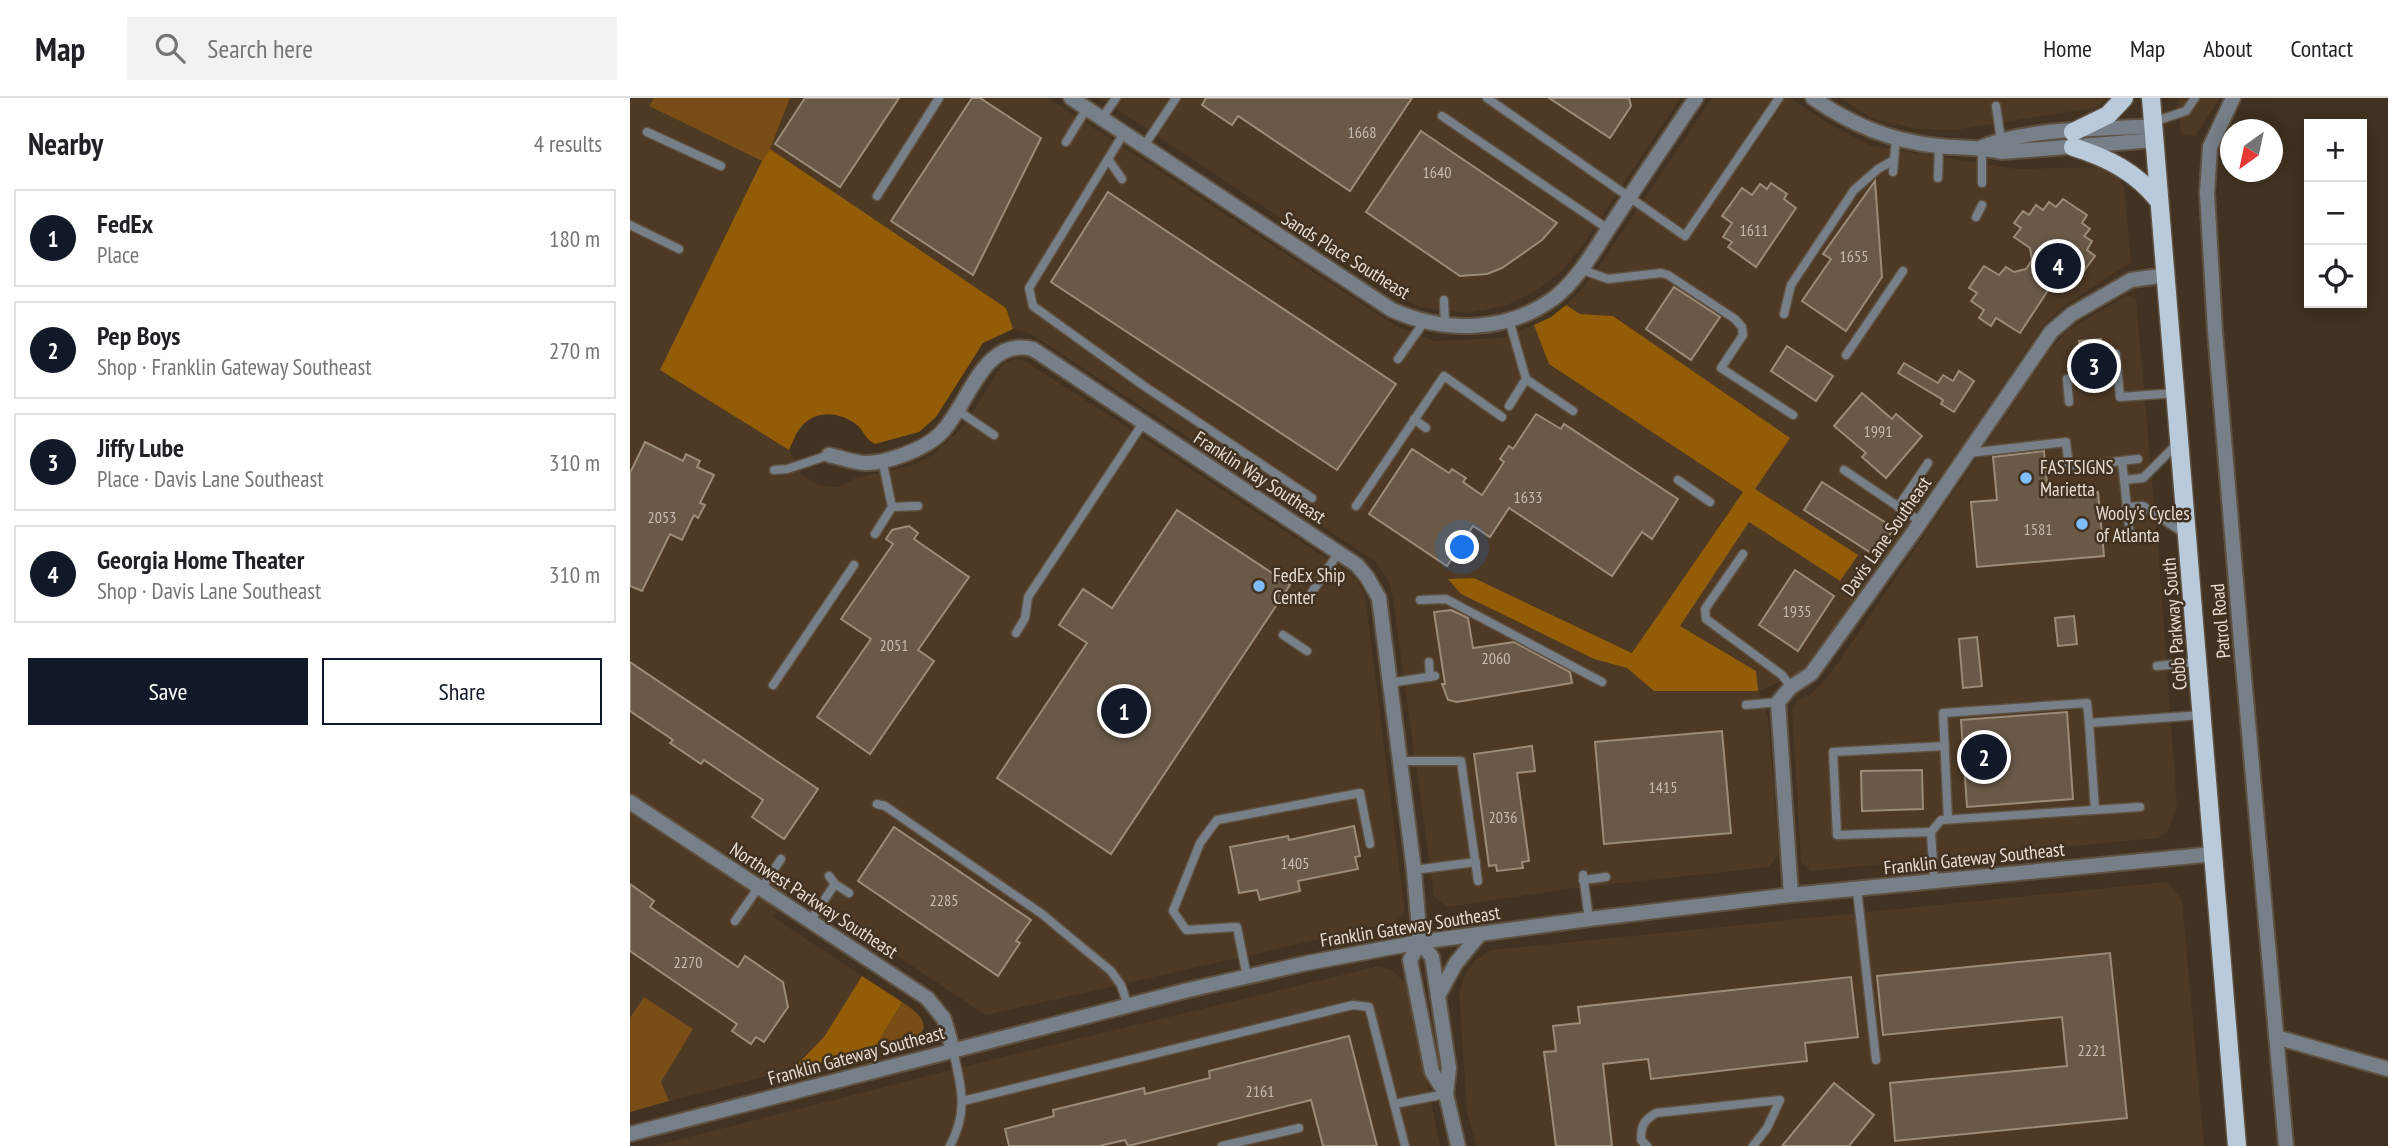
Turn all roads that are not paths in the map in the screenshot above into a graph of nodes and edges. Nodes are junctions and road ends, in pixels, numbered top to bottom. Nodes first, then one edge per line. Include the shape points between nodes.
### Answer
1 (939, 98) edge
2 (1071, 98) edge
3 (1116, 98) edge
4 (1176, 98) edge
5 (1487, 98) edge
6 (1696, 98) edge
7 (1779, 98) edge
8 (1813, 98) edge
9 (2124, 98) edge
10 (2151, 98) edge
11 (2195, 98) edge
12 (2233, 98) edge
13 (1996, 106) dead end
14 (1087, 108) junction
15 (1442, 116) dead end
16 (1102, 118) junction
17 (2154, 129) junction
18 (647, 132) dead end
19 (1124, 133) junction
20 (1896, 138) junction
21 (2001, 139) junction
22 (2073, 139) junction
23 (1066, 142) dead end
24 (1144, 146) junction
25 (1939, 146) junction
26 (1982, 147) junction
27 (1108, 159) junction
28 (1894, 160) junction
29 (721, 166) dead end
30 (1893, 172) dead end
31 (1938, 178) dead end
32 (1122, 179) dead end
33 (1982, 183) dead end
34 (877, 196) dead end
35 (1629, 197) junction
36 (2159, 201) junction
37 (1982, 205) dead end
38 (1976, 217) dead end
39 (630, 225) edge
40 (1608, 229) junction
41 (679, 249) dead end
42 (1580, 269) junction
43 (1903, 271) dead end
44 (2167, 275) junction
45 (1444, 300) dead end
46 (1784, 314) dead end
47 (1509, 320) junction
48 (1424, 322) junction
49 (1444, 326) junction
50 (2116, 354) dead end
51 (1846, 355) dead end
52 (1398, 359) dead end
53 (2118, 375) junction
54 (2104, 376) dead end
55 (2085, 377) dead end
56 (1526, 379) junction
57 (2176, 393) junction
58 (2069, 402) dead end
59 (1509, 406) dead end
60 (957, 410) junction
61 (1573, 411) dead end
62 (1793, 415) dead end
63 (1502, 417) dead end
64 (1414, 419) junction
65 (1143, 422) junction
66 (1426, 428) dead end
67 (994, 435) dead end
68 (2180, 440) junction
69 (1969, 453) junction
70 (829, 455) joint
71 (882, 459) junction
72 (2138, 459) dead end
73 (2122, 461) junction
74 (1928, 463) dead end
75 (774, 470) dead end
76 (1844, 470) dead end
77 (1678, 480) dead end
78 (2124, 480) junction
79 (1312, 498) dead end
80 (1710, 502) dead end
81 (918, 506) dead end
82 (1356, 506) dead end
83 (1898, 507) junction
84 (2127, 507) junction
85 (892, 508) junction
86 (1921, 522) junction
87 (875, 534) dead end
88 (2130, 535) dead end
89 (2188, 536) junction
90 (1339, 552) junction
91 (1743, 554) dead end
92 (854, 565) dead end
93 (1310, 595) dead end
94 (1420, 600) dead end
95 (1016, 633) dead end
96 (1283, 635) dead end
97 (1307, 651) dead end
98 (1429, 662) dead end
99 (2198, 662) junction
100 (2157, 666) dead end
101 (1602, 682) dead end
102 (1389, 683) junction
103 (773, 685) dead end
104 (1791, 687) junction
105 (1778, 702) junction
106 (1746, 705) dead end
107 (2202, 715) junction
108 (2089, 723) junction
109 (1945, 746) junction
110 (1400, 761) junction
111 (630, 802) edge
112 (877, 804) dead end
113 (2140, 807) dead end
114 (2095, 810) junction
115 (1948, 819) junction
116 (1931, 832) junction
117 (1370, 844) dead end
118 (2214, 855) junction
119 (782, 859) dead end
120 (1476, 862) junction
121 (1414, 870) junction
122 (1606, 877) dead end
123 (1478, 881) dead end
124 (1934, 881) junction
125 (760, 889) junction
126 (1857, 889) junction
127 (849, 893) dead end
128 (1791, 895) junction
129 (1589, 919) junction
130 (735, 921) dead end
131 (810, 921) junction
132 (1479, 934) junction
133 (1419, 942) junction
134 (1247, 976) junction
135 (1438, 996) junction
136 (1128, 1006) junction
137 (2276, 1037) junction
138 (953, 1050) junction
139 (1876, 1060) dead end
140 (2388, 1069) edge
141 (1446, 1094) junction
142 (963, 1101) junction
143 (1394, 1104) junction
144 (1299, 1128) dead end
145 (630, 1134) edge
146 (951, 1146) edge
147 (1222, 1146) edge
148 (1405, 1146) edge
149 (1458, 1146) edge
150 (1647, 1146) edge
151 (1753, 1146) edge
152 (2237, 1146) edge
153 (2286, 1146) edge

1 - 34 lane
2 - 14 street, Sands Place Southeast
3 - 16 lane
4 - 24 lane
5 - 35 lane
6 - 35 street, Sands Place Southeast
7 - 35 lane via 1685,236
8 - 20 street via 1855,124
9 - 22 main road
10 - 17 main road, Cobb Parkway South
11 - 17 lane via 2186,111
12 - 137 street, Patrol Road via 2210,147 2207,193
13 - 21 lane
14 - 16 street, Sands Place Southeast
14 - 23 lane
15 - 40 lane
16 - 19 street, Sands Place Southeast
17 - 22 street
17 - 36 main road, Cobb Parkway South
18 - 29 lane
19 - 24 street, Sands Place Southeast
19 - 27 lane
20 - 25 street
20 - 28 lane
21 - 22 street via 2023,135
21 - 26 street
22 - 26 street via 2002,152
22 - 36 main road via 2125,168
24 - 48 street, Sands Place Southeast via 1372,298
25 - 26 street
25 - 31 lane
26 - 33 lane
27 - 32 lane
27 - 79 lane via 1029,288 1033,306
28 - 30 lane
28 - 46 lane via 1854,190 1791,285
35 - 40 street, Sands Place Southeast
36 - 44 main road, Cobb Parkway South
37 - 38 lane
39 - 41 lane
40 - 42 street, Sands Place Southeast
42 - 47 street, Sands Place Southeast via 1555,298
42 - 62 lane via 1608,279 1668,275 1735,319 1743,335 1721,368
43 - 51 lane
44 - 57 main road, Cobb Parkway South
44 - 69 street, Davis Lane Southeast via 2131,280 2060,323
45 - 49 lane
47 - 49 street, Sands Place Southeast
47 - 56 lane
48 - 49 street, Sands Place Southeast
48 - 52 lane
50 - 53 lane
53 - 54 lane
53 - 57 lane via 2120,397
55 - 58 lane via 2067,379
56 - 59 lane
56 - 61 lane
57 - 68 main road, Cobb Parkway South
60 - 65 street, Franklin Way Southeast via 989,362 1009,348 1021,346 1033,349
60 - 67 lane
60 - 71 street, Franklin Way Southeast via 943,432 927,445
63 - 64 lane via 1444,376
64 - 66 lane
64 - 82 lane
65 - 90 street, Franklin Way Southeast
65 - 95 lane via 1028,597 1025,618
68 - 78 lane via 2143,478
68 - 89 main road, Cobb Parkway South
69 - 73 lane via 2066,442 2068,467
69 - 86 street, Davis Lane Southeast
70 - 71 street, Franklin Way Southeast via 865,463
70 - 75 lane
71 - 85 lane
72 - 73 lane
73 - 78 lane
74 - 83 lane
76 - 83 lane
77 - 80 lane
78 - 84 lane
81 - 85 lane
83 - 86 lane
84 - 88 lane
84 - 89 lane via 2143,506
85 - 87 lane
86 - 104 street, Davis Lane Southeast via 1811,674
89 - 99 main road, Cobb Parkway South
90 - 93 lane
90 - 102 street, Franklin Way Southeast via 1357,565 1379,598
91 - 104 lane via 1706,609 1706,619 1782,675
92 - 103 lane
94 - 101 lane via 1446,599
96 - 97 lane
98 - 102 lane via 1433,676
99 - 100 lane
99 - 107 main road, Cobb Parkway South
102 - 110 street, Franklin Way Southeast
104 - 105 street, Davis Lane Southeast
105 - 106 lane
105 - 128 street
107 - 108 lane
107 - 118 main road, Cobb Parkway South
108 - 109 lane via 2087,703 1943,713
108 - 114 lane
109 - 115 lane
109 - 116 lane via 1833,752 1837,835
110 - 120 lane via 1461,761
110 - 121 street, Franklin Way Southeast
111 - 125 street, Northwest Parkway Southeast
112 - 136 lane via 1042,914 1111,971
113 - 114 lane
114 - 115 lane
115 - 116 lane via 1936,823
116 - 124 lane
117 - 134 lane via 1360,793 1217,820 1200,843 1174,911 1186,930 1237,927
118 - 124 street, Franklin Gateway Southeast
118 - 152 main road, Cobb Parkway South
119 - 125 lane
120 - 121 lane
120 - 123 lane
121 - 133 street, Franklin Way Southeast
122 - 129 lane via 1583,878
124 - 126 street, Franklin Gateway Southeast
125 - 130 lane
125 - 131 street, Northwest Parkway Southeast
126 - 128 street, Franklin Gateway Southeast
126 - 139 lane
127 - 131 lane via 832,880
128 - 129 street, Franklin Gateway Southeast
129 - 132 street, Franklin Gateway Southeast
131 - 138 street, Northwest Parkway Southeast via 927,998 944,1019
132 - 133 street, Franklin Gateway Southeast
132 - 135 street
133 - 134 street, Franklin Gateway Southeast
133 - 135 street via 1432,957
133 - 141 street via 1410,960 1432,1072
134 - 136 street, Franklin Gateway Southeast
135 - 141 street via 1449,1068
136 - 138 street, Franklin Gateway Southeast
137 - 140 street
137 - 153 street, Patrol Road
138 - 142 lane
138 - 145 street, Franklin Gateway Southeast
141 - 143 lane
141 - 149 street
142 - 143 lane via 1353,1005 1369,1007
142 - 146 lane
143 - 148 lane
144 - 147 lane
150 - 151 lane via 1641,1140 1641,1126 1656,1113 1780,1100

